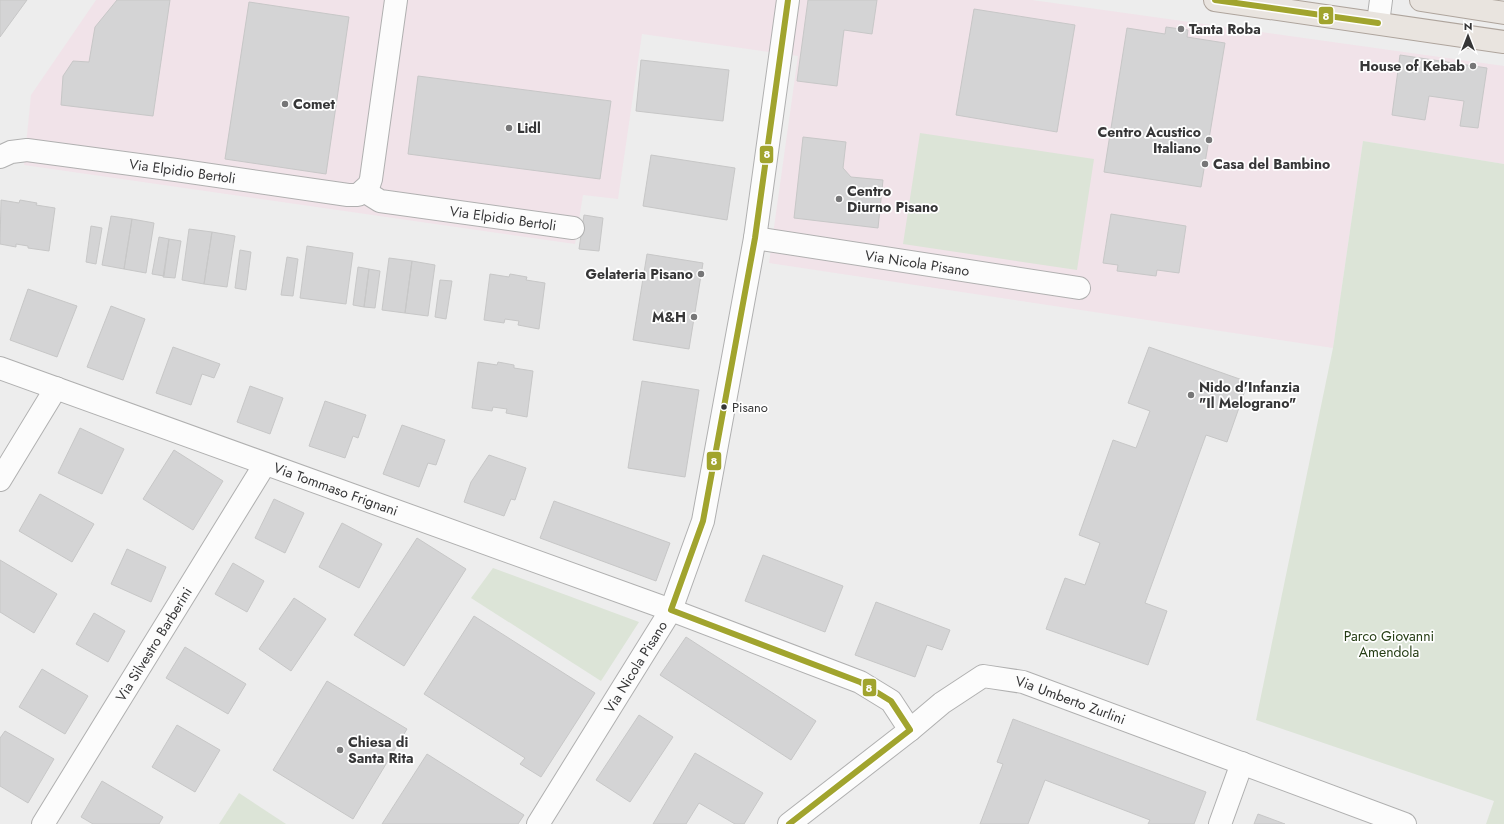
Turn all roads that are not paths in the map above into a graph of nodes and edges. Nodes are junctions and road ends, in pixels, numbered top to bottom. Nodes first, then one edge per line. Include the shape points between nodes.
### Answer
1 (396, 0) edge
2 (788, 0) edge
3 (1215, 0) edge
4 (1381, 0) edge
5 (1421, 0) edge
6 (1504, 13) edge
7 (1378, 23) junction
8 (1504, 42) edge
9 (0, 157) edge
10 (364, 191) junction
11 (573, 228) dead end
12 (755, 238) junction
13 (1079, 288) dead end
14 (0, 368) edge
15 (56, 388) junction
16 (265, 464) junction
17 (0, 480) edge
18 (671, 610) junction
19 (910, 730) junction
20 (1242, 763) junction
21 (43, 824) edge
22 (538, 824) edge
23 (789, 824) edge
24 (1220, 824) edge
25 (1405, 824) edge

1 - 10 street via 372,179
2 - 12 street, Via Nicola Pisano
3 - 7 main road
4 - 7 street
5 - 6 main road
7 - 8 main road
9 - 10 street, Via Elpidio Bertoli via 11,152 27,150 348,196 358,196
10 - 11 street, Via Elpidio Bertoli via 380,201
12 - 13 street, Via Nicola Pisano
12 - 18 street, Via Nicola Pisano via 703,521
14 - 15 street, Via Tommaso Frignani
15 - 16 street, Via Tommaso Frignani
15 - 17 street
16 - 18 street, Via Tommaso Frignani
16 - 21 street, Via Silvestro Barberini
18 - 19 street, Via Tommaso Frignani via 860,682 891,701
18 - 22 street, Via Nicola Pisano
19 - 20 street, Via Umberto Zurlini via 942,702 983,676 1023,682
19 - 23 street, Via Umberto Zurlini
20 - 24 street
20 - 25 street, Via Umberto Zurlini

